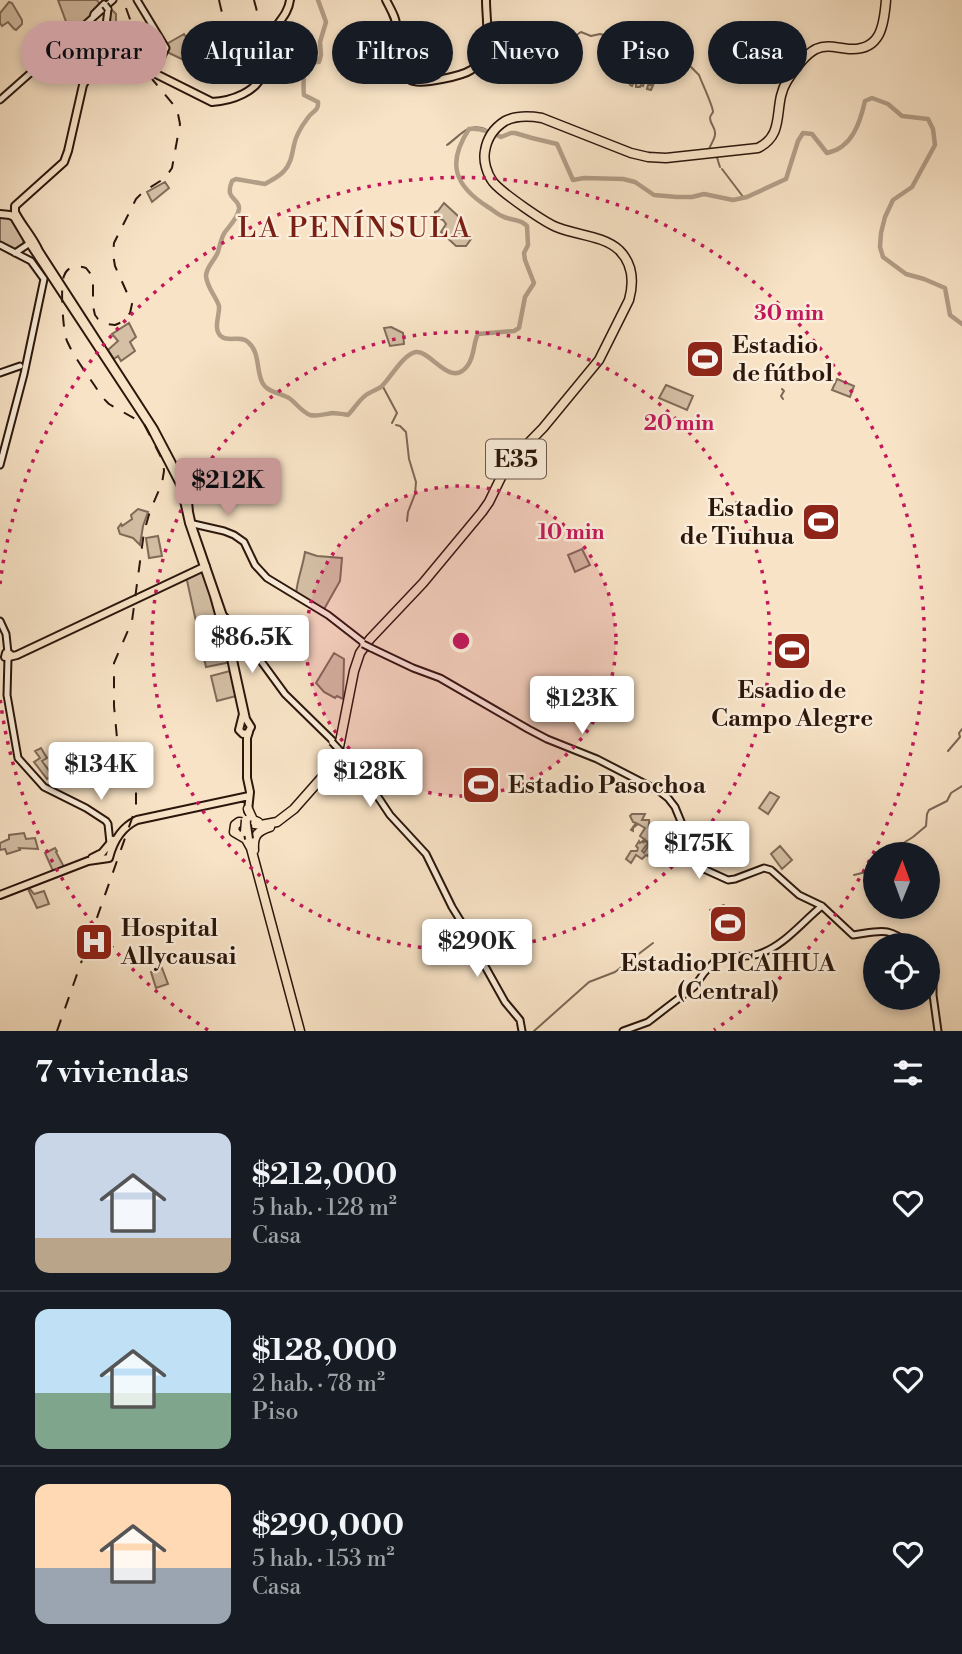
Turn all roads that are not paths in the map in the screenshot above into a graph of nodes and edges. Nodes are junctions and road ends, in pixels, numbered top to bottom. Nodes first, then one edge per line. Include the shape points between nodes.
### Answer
1 (113, 0) edge
2 (135, 0) edge
3 (290, 0) edge
4 (387, 0) edge
5 (484, 0) edge
6 (887, 0) edge
7 (104, 6) edge
8 (292, 11) dead end
9 (93, 17) junction
10 (149, 21) edge
11 (167, 78) edge
12 (84, 84) edge
13 (0, 99) edge
14 (486, 158) junction
15 (0, 214) edge
16 (13, 214) junction
17 (32, 243) junction
18 (0, 245) edge
19 (16, 254) junction
20 (41, 290) junction
21 (22, 369) junction
22 (0, 374) edge
23 (0, 465) edge
24 (184, 491) junction
25 (193, 525) junction
26 (205, 566) junction
27 (125, 605) junction
28 (134, 610) dead end
29 (223, 615) junction
30 (0, 623) edge
31 (225, 624) junction
32 (6, 655) edge
33 (244, 722) junction
34 (250, 731) junction
35 (242, 733) junction
36 (332, 741) junction
37 (245, 793) junction
38 (247, 817) junction
39 (284, 817) junction
40 (270, 827) junction
41 (250, 841) junction
42 (107, 851) junction
43 (0, 894) edge
44 (822, 906) junction
45 (891, 933) edge
46 (936, 1010) edge
47 (301, 1031) edge
48 (522, 1031) edge
49 (623, 1031) edge
50 (939, 1031) edge

1 - 9 main road
1 - 13 main road
2 - 10 main road
3 - 8 main road
3 - 11 main road via 288,12 269,38 257,84 248,91 206,98
4 - 5 main road via 397,28 398,68 407,78 422,82 465,73 480,62 486,45
6 - 14 highway via 883,27 873,41 858,48 823,47 802,61 782,92 774,134 758,148 648,157 542,118 522,116 496,128 487,142
7 - 9 main road
9 - 13 main road
12 - 16 main road via 66,157 24,196
14 - 39 highway, E35 via 496,185 545,221 619,250 632,275 629,300 600,360 507,465 489,502 459,541 363,648 334,762
14 - 40 highway, E35 via 498,182 547,218 621,247 633,263 636,293 602,362 556,422 511,466 485,514 462,542 365,649 334,768 290,816
15 - 16 main road
16 - 17 main road
17 - 19 main road
17 - 24 main road via 154,429
17 - 24 main road via 153,432 153,442 163,449
18 - 19 main road
19 - 20 main road via 31,261 44,278
20 - 21 main road
20 - 21 main road
21 - 22 main road
21 - 23 main road
24 - 25 main road
25 - 26 main road
25 - 44 main road, bridge via 234,535 244,542 267,578 328,615 363,644 440,676 547,738 659,791 677,809 696,859 706,870 731,880 768,869 799,895
26 - 27 main road
26 - 29 main road
26 - 32 main road
26 - 33 main road
27 - 28 main road
27 - 32 main road via 33,648
29 - 31 main road
29 - 36 main road via 285,694
30 - 32 main road
31 - 33 main road
31 - 36 main road via 235,628 279,690
32 - 42 main road via 5,696 18,760 44,787 106,821
33 - 34 main road via 251,726
33 - 35 main road via 238,728
34 - 35 main road
34 - 37 main road
35 - 37 main road
36 - 48 main road, bridge via 427,853
37 - 38 main road
37 - 42 main road via 137,820
38 - 39 highway via 260,822
38 - 41 highway, bridge
39 - 41 highway via 271,824 236,824 234,832
40 - 41 highway
40 - 41 highway via 237,826
41 - 47 highway
42 - 43 main road
44 - 45 main road via 853,934
44 - 49 main road via 760,954 719,957 693,988 670,1006 648,1022
46 - 50 main road

